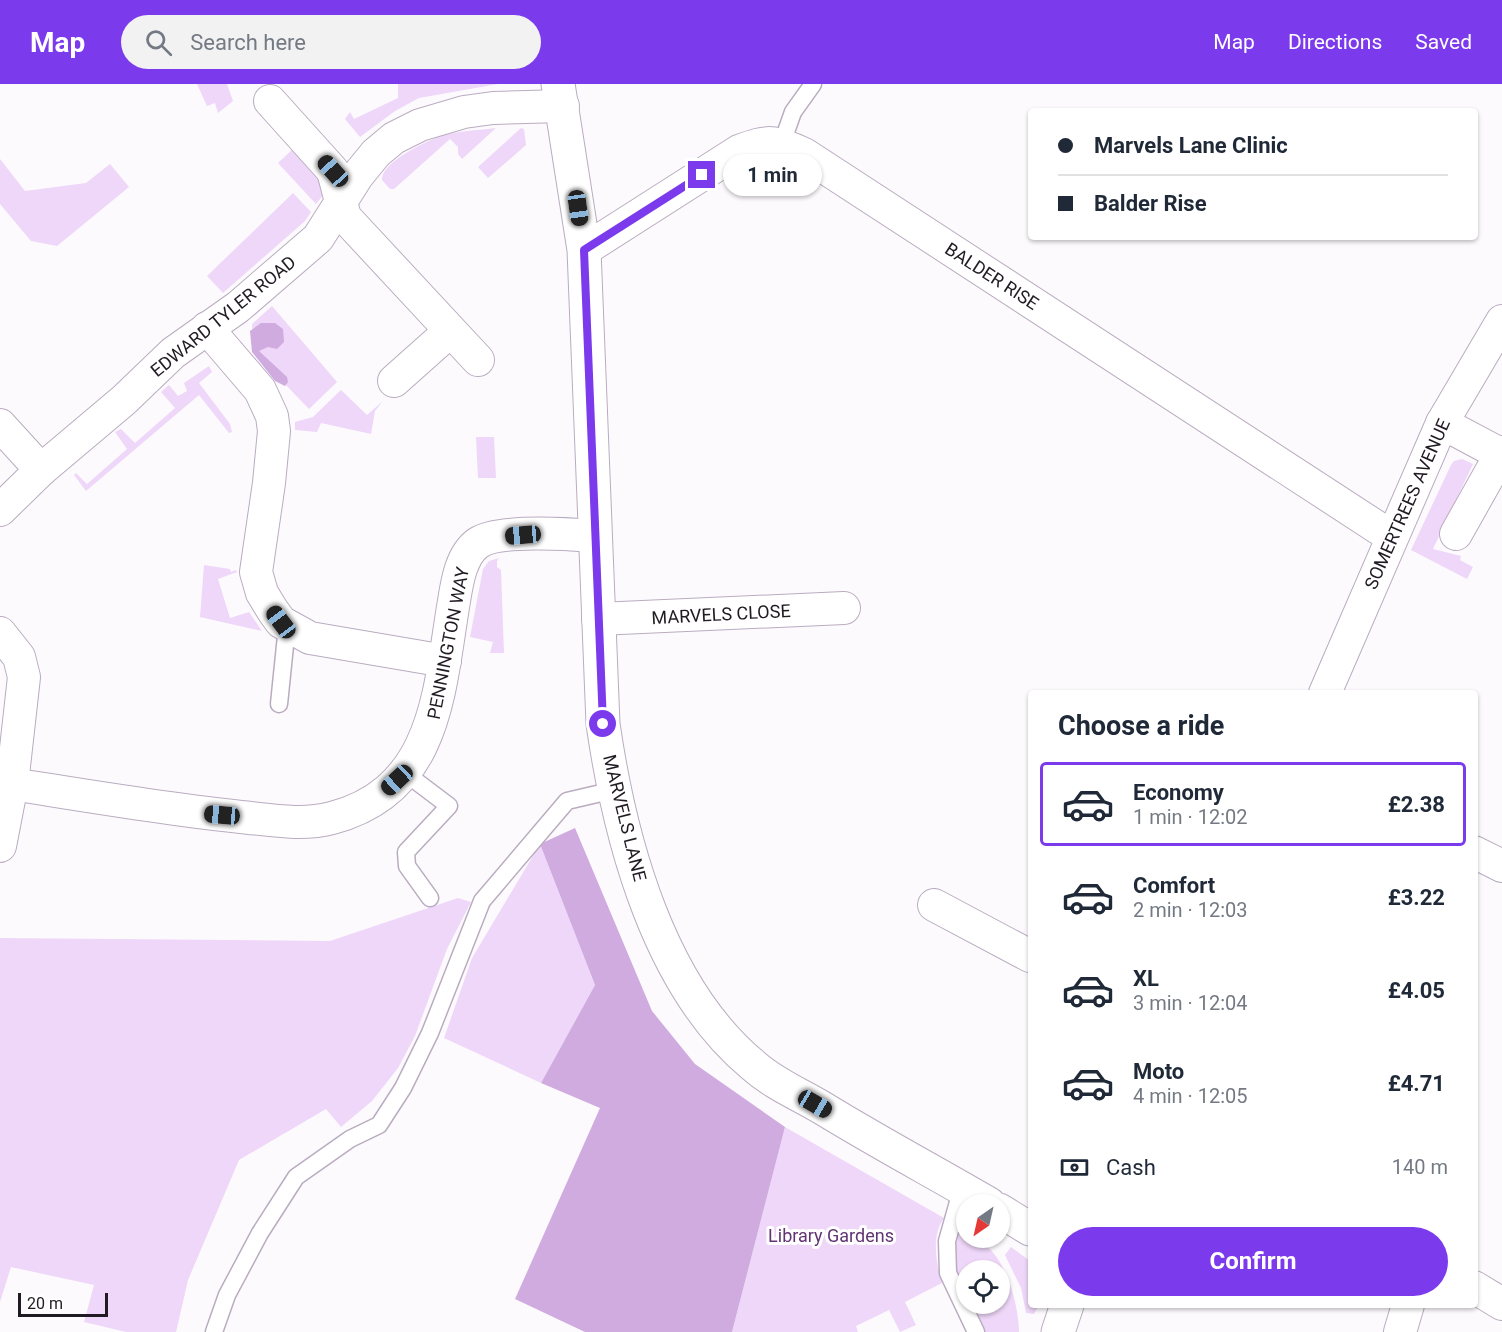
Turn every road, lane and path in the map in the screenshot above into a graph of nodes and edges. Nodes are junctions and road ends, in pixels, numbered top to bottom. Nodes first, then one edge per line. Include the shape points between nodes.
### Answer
1 (813, 84) edge
2 (560, 95) edge
3 (270, 101) dead end
4 (782, 143) junction
5 (343, 201) junction
6 (584, 250) junction
7 (1502, 321) edge
8 (207, 328) junction
9 (449, 332) junction
10 (478, 360) dead end
11 (394, 381) dead end
12 (1442, 423) junction
13 (0, 425) edge
14 (1501, 454) edge
15 (41, 471) junction
16 (0, 510) edge
17 (1456, 534) dead end
18 (594, 536) junction
19 (1392, 537) junction
20 (844, 608) dead end
21 (598, 619) junction
22 (287, 626) junction
23 (0, 633) edge
24 (445, 661) junction
25 (1325, 690) edge
26 (279, 704) dead end
27 (404, 772) junction
28 (12, 784) junction
29 (614, 790) junction
30 (0, 846) edge
31 (1478, 854) edge
32 (1502, 866) edge
33 (430, 898) dead end
34 (934, 905) dead end
35 (1028, 955) edge
36 (972, 1194) edge
37 (1010, 1217) edge
38 (956, 1227) edge
39 (1028, 1228) edge
40 (1478, 1289) edge
41 (1502, 1304) edge
42 (1067, 1308) edge
43 (1407, 1308) edge
44 (214, 1332) edge
45 (976, 1332) edge
46 (1058, 1332) edge
47 (1400, 1332) edge

1 - 4 lane via 793,111
2 - 5 street, EDWARD TYLER ROAD via 464,112 406,130 376,153
2 - 6 street, MARVELS LANE
3 - 5 street via 333,171
4 - 6 street via 764,141 739,151
4 - 19 street, BALDER RISE
5 - 8 street, EDWARD TYLER ROAD via 318,238
5 - 9 street via 345,217
6 - 18 street, MARVELS LANE
7 - 12 street, SOMERTREES AVENUE
8 - 15 street, EDWARD TYLER ROAD
8 - 22 street via 260,390 272,416 269,483 256,572 267,601
9 - 10 street
9 - 11 street
12 - 14 street
12 - 19 street, SOMERTREES AVENUE
13 - 15 street
14 - 17 street
15 - 16 street, EDWARD TYLER ROAD
18 - 21 street, MARVELS LANE
18 - 24 street, PENNINGTON WAY via 523,535 488,538 476,544 465,558 457,580
19 - 25 street, SOMERTREES AVENUE
20 - 21 street, MARVELS CLOSE
21 - 29 street, MARVELS LANE via 603,724
22 - 24 street via 310,638
22 - 26 lane
23 - 28 street via 19,657 24,677
24 - 27 street, PENNINGTON WAY via 430,731
27 - 28 street, PENNINGTON WAY via 363,805 332,818 308,822 202,813
27 - 33 lane via 449,806 406,852 407,866
28 - 30 street
29 - 36 street, MARVELS LANE via 657,930 694,999 726,1040 774,1081
29 - 44 lane via 567,801 482,901 430,1033 403,1088 379,1125 350,1139 296,1177 232,1284
31 - 32 street
34 - 35 street
37 - 39 street
38 - 45 lane via 947,1241 948,1273
40 - 41 street
42 - 46 street
43 - 47 street

